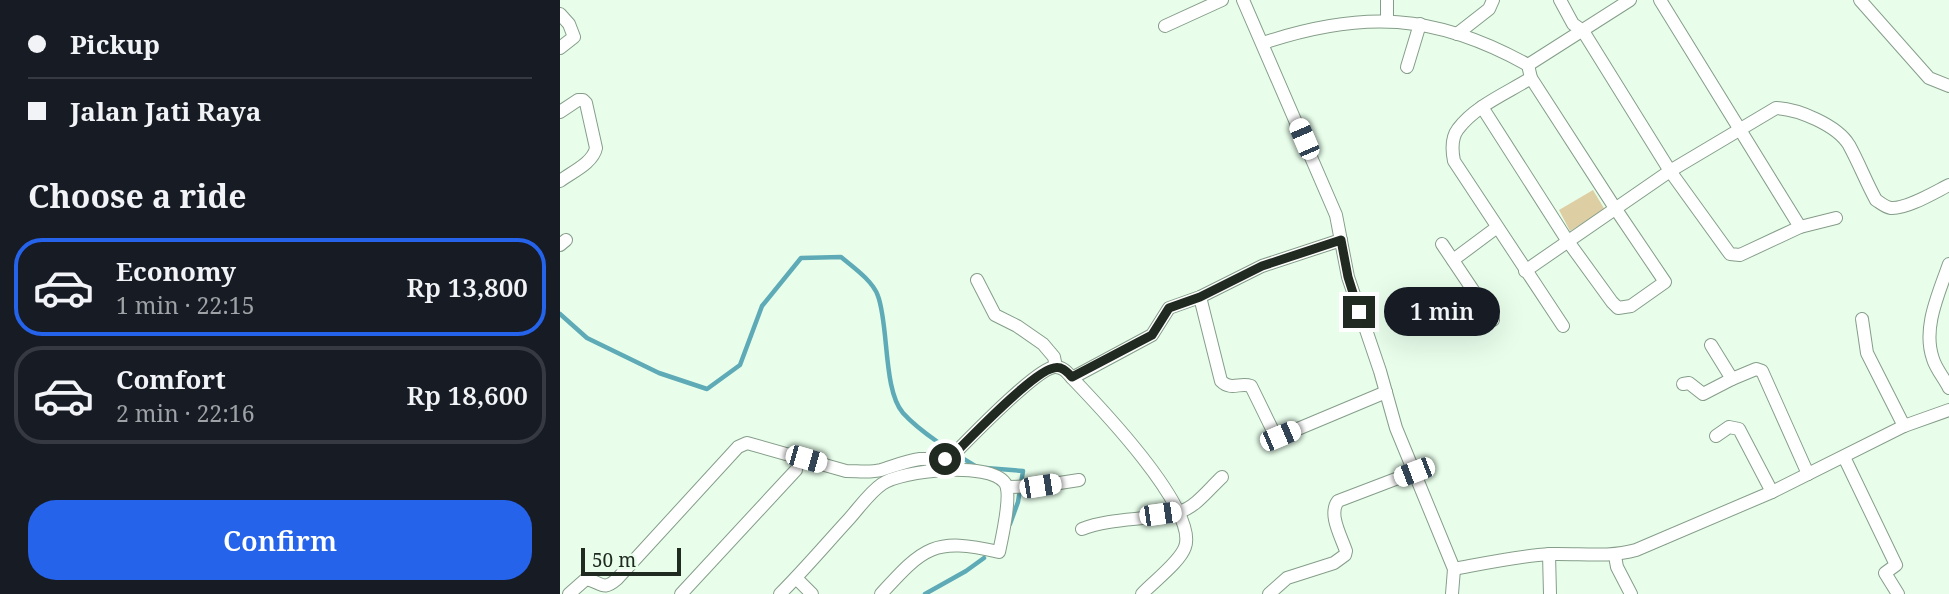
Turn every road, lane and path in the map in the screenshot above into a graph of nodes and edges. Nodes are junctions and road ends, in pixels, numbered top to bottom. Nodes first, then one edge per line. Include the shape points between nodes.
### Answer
1 (1222, 0) edge
2 (1243, 0) edge
3 (1387, 0) edge
4 (1493, 0) edge
5 (1560, 0) edge
6 (1630, 0) edge
7 (1660, 0) edge
8 (1860, 0) edge
9 (560, 14) edge
10 (1387, 20) junction
11 (1420, 24) junction
12 (1165, 26) dead end
13 (1583, 31) junction
14 (1457, 34) junction
15 (1263, 43) junction
16 (560, 48) edge
17 (1528, 65) junction
18 (1407, 67) dead end
19 (1531, 78) junction
20 (1949, 86) edge
21 (1482, 107) junction
22 (560, 112) edge
23 (1739, 128) junction
24 (1670, 171) junction
25 (560, 181) edge
26 (1949, 185) edge
27 (1615, 208) junction
28 (1836, 218) dead end
29 (1800, 228) junction
30 (1496, 229) junction
31 (1341, 240) junction
32 (1567, 240) junction
33 (1442, 244) dead end
34 (1453, 260) junction
35 (1949, 264) edge
36 (1525, 271) junction
37 (977, 280) dead end
38 (1200, 297) junction
39 (1862, 319) dead end
40 (1493, 320) dead end
41 (1563, 326) dead end
42 (1711, 345) dead end
43 (1056, 367) junction
44 (1072, 377) junction
45 (1732, 379) junction
46 (1683, 383) dead end
47 (1949, 388) edge
48 (1386, 392) junction
49 (1949, 410) edge
50 (1904, 426) junction
51 (1716, 436) dead end
52 (1844, 457) junction
53 (796, 470) dead end
54 (1414, 472) junction
55 (1808, 474) junction
56 (881, 476) junction
57 (1222, 477) dead end
58 (1079, 480) dead end
59 (1012, 486) junction
60 (1772, 492) junction
61 (1179, 512) junction
62 (1082, 529) dead end
63 (1549, 554) junction
64 (1615, 556) junction
65 (1454, 569) junction
66 (796, 578) junction
67 (569, 594) edge
68 (681, 594) edge
69 (780, 594) edge
70 (812, 594) edge
71 (881, 594) edge
72 (1142, 594) edge
73 (1269, 594) edge
74 (1452, 594) edge
75 (1549, 594) edge
76 (1631, 594) edge
77 (1898, 594) edge

1 - 12 street
2 - 15 street
3 - 10 street
4 - 14 street via 1489,9
5 - 13 street via 1573,24
6 - 13 street
7 - 23 street
8 - 20 street via 1929,78
9 - 16 street via 574,37
10 - 11 street
10 - 15 street via 1328,24
11 - 14 street
11 - 18 street
13 - 17 street
13 - 24 street
14 - 17 street
15 - 31 street via 1336,215
17 - 19 street
19 - 21 street
19 - 27 street
21 - 30 street via 1457,130 1452,151 1454,162
21 - 32 street
22 - 25 street via 583,100 596,148 590,160
23 - 24 street
23 - 26 street via 1776,108 1815,119 1841,135 1877,200 1893,208
23 - 29 street
24 - 27 street
24 - 29 street via 1734,256
27 - 32 street
27 - 32 street via 1665,282 1631,306 1618,308 1612,302
28 - 29 street
30 - 34 street
30 - 36 street
31 - 38 street via 1262,266
31 - 48 street via 1348,277
32 - 36 street
33 - 34 street
34 - 40 street
35 - 47 street via 1933,312 1930,341 1933,360
36 - 41 street
37 - 43 street via 997,316 1043,344
38 - 44 street via 1169,308 1152,335
38 - 48 street via 1221,381 1226,386 1251,386 1275,435
39 - 50 street via 1867,353
42 - 45 street
43 - 44 street
43 - 56 street via 1044,372 945,459 901,463
44 - 61 street via 1137,449
45 - 46 street via 1703,394
45 - 55 street via 1762,371
48 - 54 street
49 - 50 street
50 - 52 street
51 - 60 street via 1729,428 1739,429
52 - 55 street
52 - 77 street via 1896,565 1885,573
53 - 68 street
54 - 65 street
54 - 73 street via 1338,501 1334,515 1345,555 1334,564 1287,579
55 - 60 street
56 - 59 street via 953,469 995,476
56 - 66 street
56 - 67 street via 846,471 747,443 738,447 617,579 603,586 586,579
57 - 61 street
58 - 59 street
59 - 71 street via 999,552 974,546 930,549
60 - 64 street via 1662,541
61 - 62 street
61 - 72 street via 1187,536 1185,548
63 - 64 street
63 - 65 street
63 - 75 street
64 - 76 street
65 - 74 street
66 - 69 street
66 - 70 street

